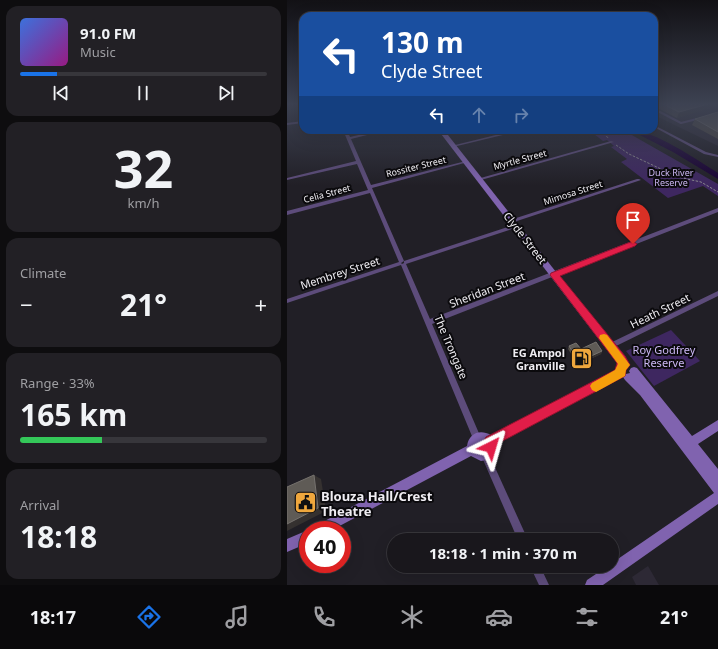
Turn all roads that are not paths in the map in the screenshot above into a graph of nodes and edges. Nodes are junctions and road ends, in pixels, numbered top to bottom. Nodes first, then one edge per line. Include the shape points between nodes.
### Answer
1 (664, 131) edge
2 (347, 134) edge
3 (367, 134) edge
4 (444, 134) edge
5 (504, 134) edge
6 (349, 138) junction
7 (612, 142) road end
8 (453, 146) junction
9 (718, 156) edge
10 (359, 162) junction
11 (466, 162) junction
12 (287, 179) edge
13 (479, 179) junction
14 (639, 180) dead end
15 (370, 189) junction
16 (718, 210) edge
17 (287, 213) edge
18 (514, 224) junction
19 (402, 263) junction
20 (554, 275) junction
21 (718, 293) edge
22 (287, 301) edge
23 (428, 323) junction
24 (610, 346) junction
25 (627, 371) junction
26 (718, 425) edge
27 (477, 438) junction
28 (490, 441) junction
29 (688, 444) junction
30 (473, 449) junction
31 (485, 455) junction
32 (718, 478) edge
33 (718, 489) edge
34 (718, 497) edge
35 (336, 521) edge
36 (520, 533) edge
37 (299, 540) edge
38 (287, 546) edge
39 (538, 573) edge
40 (544, 585) edge
41 (592, 585) edge

1 - 9 street via 705,153
2 - 6 street, The Trongate
3 - 6 street
4 - 8 main road, Clyde Street
5 - 8 street
6 - 10 street, The Trongate
7 - 13 street, Myrtle Street
8 - 11 main road, Clyde Street
10 - 12 street
10 - 15 street, The Trongate
11 - 13 main road, Clyde Street
11 - 15 street, Rossiter Street
13 - 18 main road, Clyde Street
14 - 18 street, Mimosa Street
15 - 17 street, Celia Street
15 - 19 street, The Trongate
16 - 20 street, Sheridan Street
18 - 19 street, Membrey Street
18 - 20 main road, Clyde Street
19 - 22 street, Membrey Street
19 - 23 street, The Trongate
20 - 23 street, Sheridan Street
20 - 24 main road, Clyde Street
21 - 24 street, Heath Street
23 - 27 street, The Trongate
24 - 25 main road, Clyde Street
25 - 28 main road
25 - 29 main road, Clyde Street
26 - 29 main road
27 - 28 main road via 486,437
27 - 30 main road via 473,443
28 - 31 main road via 491,447
29 - 32 main road, Clyde Street
29 - 33 main road, Clyde Street
30 - 31 main road via 479,456
30 - 35 main road
31 - 36 street
34 - 41 main road
37 - 38 main road
39 - 40 street

